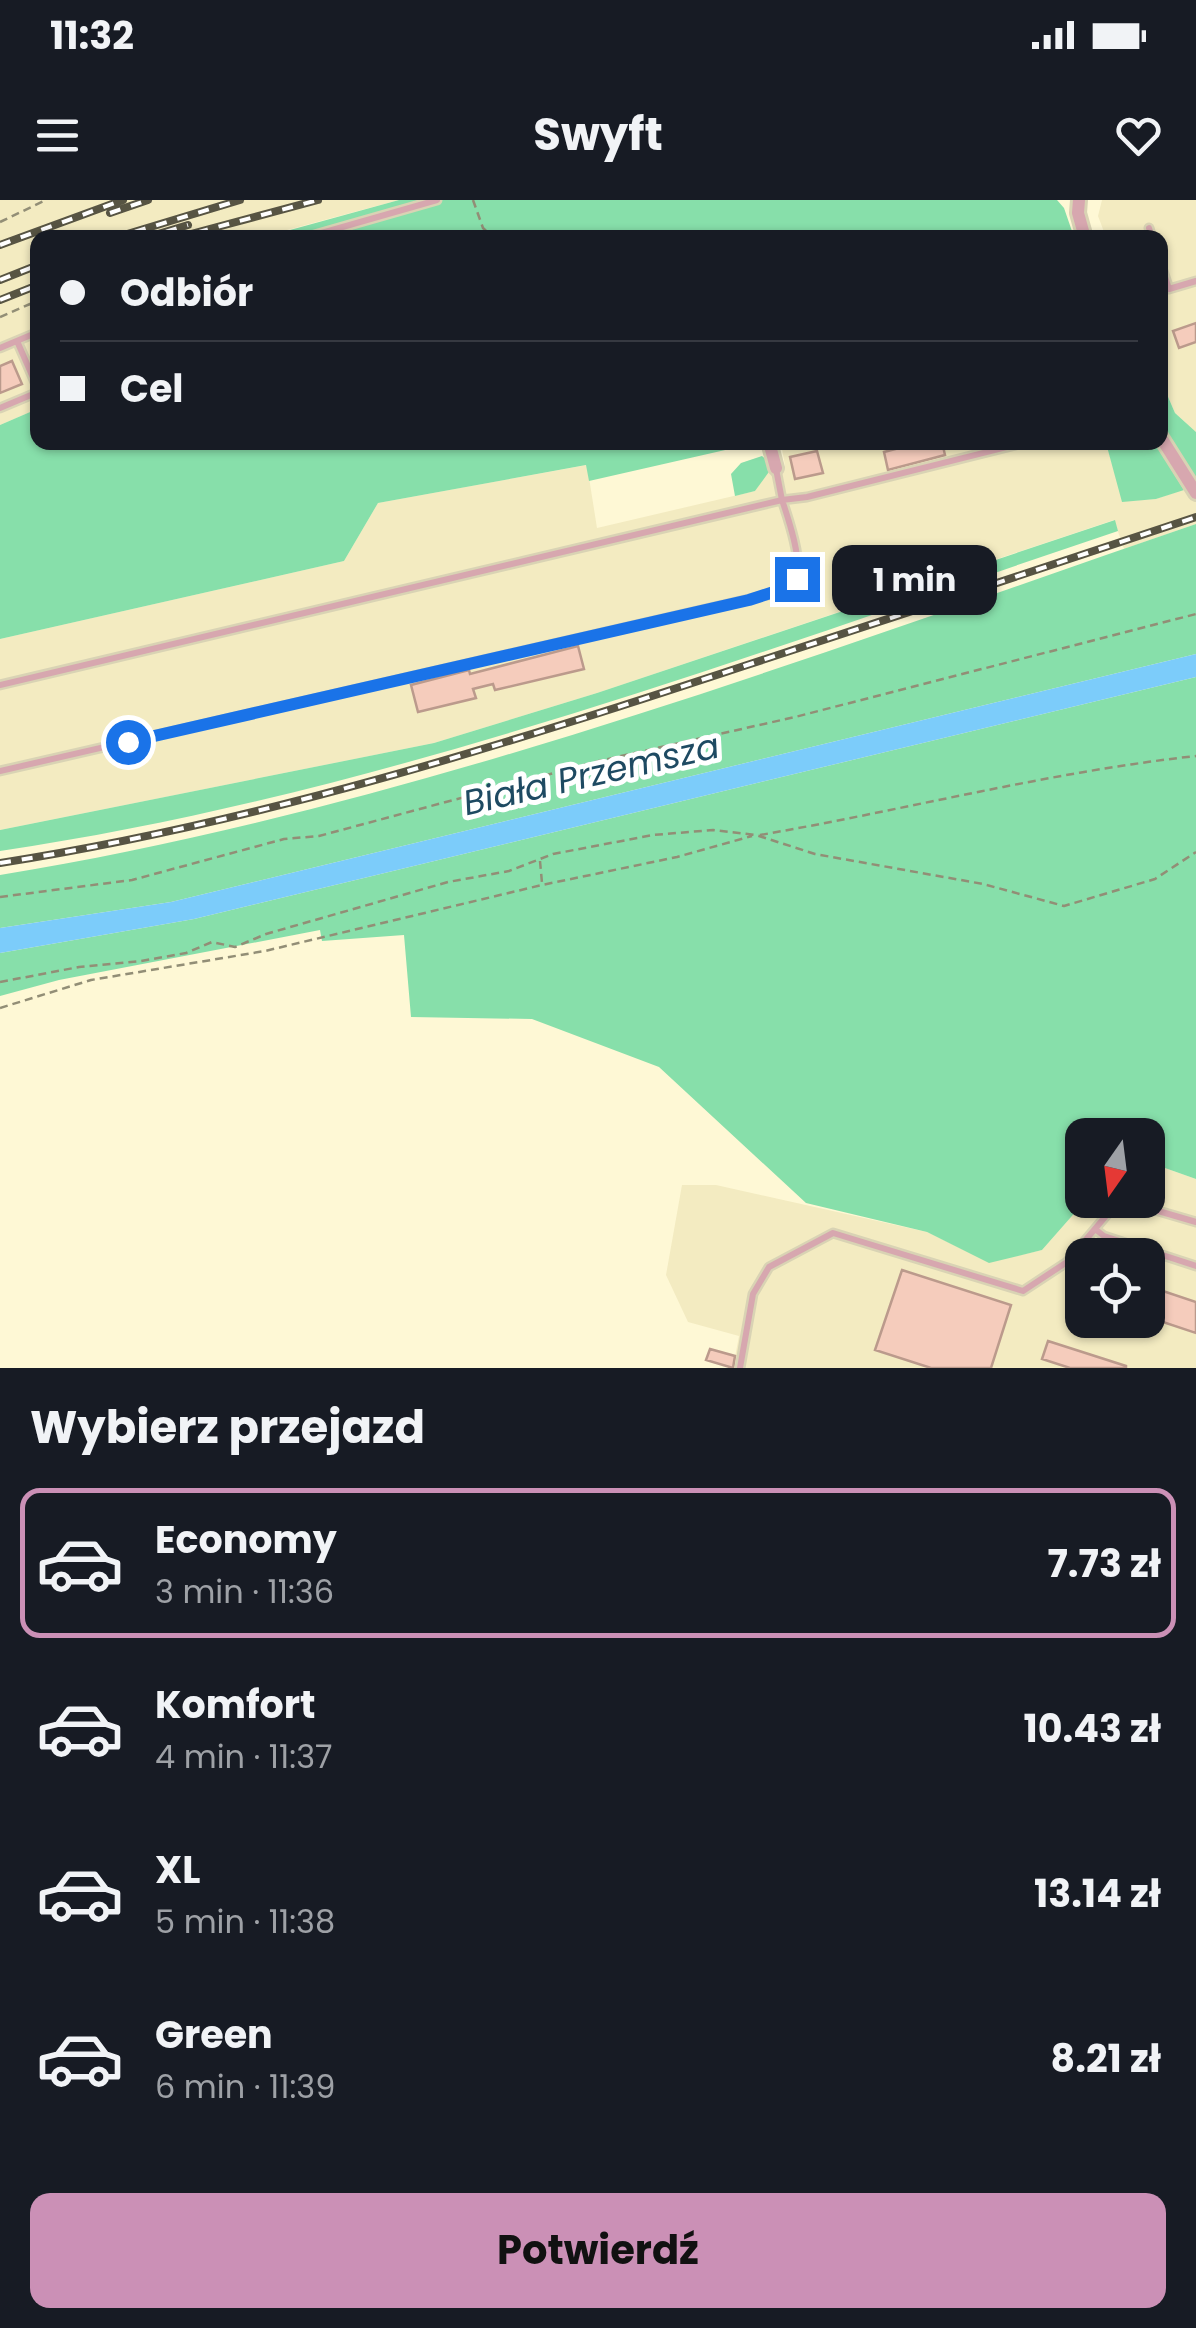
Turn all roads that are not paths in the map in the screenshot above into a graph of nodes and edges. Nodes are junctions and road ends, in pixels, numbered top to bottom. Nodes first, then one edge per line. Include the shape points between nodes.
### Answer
1 (437, 200) edge
2 (1069, 200) edge
3 (1078, 206) edge
4 (332, 230) edge
5 (1196, 281) edge
6 (1168, 286) edge
7 (30, 335) edge
8 (17, 341) junction
9 (0, 348) edge
10 (30, 372) edge
11 (30, 395) edge
12 (0, 408) edge
13 (1168, 449) edge
14 (770, 450) edge
15 (994, 450) edge
16 (776, 468) joint
17 (1192, 488) edge
18 (782, 500) junction
19 (0, 685) edge
20 (0, 771) edge
21 (1196, 1222) edge
22 (1094, 1228) junction
23 (1196, 1266) edge
24 (740, 1368) edge

1 - 4 lane
2 - 3 lane
5 - 6 lane
7 - 8 lane
8 - 9 lane
8 - 10 lane
11 - 12 lane
13 - 17 street
14 - 16 street
15 - 18 lane
16 - 18 lane
18 - 19 lane
18 - 20 lane via 797,558 792,586
21 - 22 lane via 1131,1203 1116,1204
22 - 23 lane
22 - 24 lane via 1068,1262 1023,1291 833,1233 769,1267 753,1294

